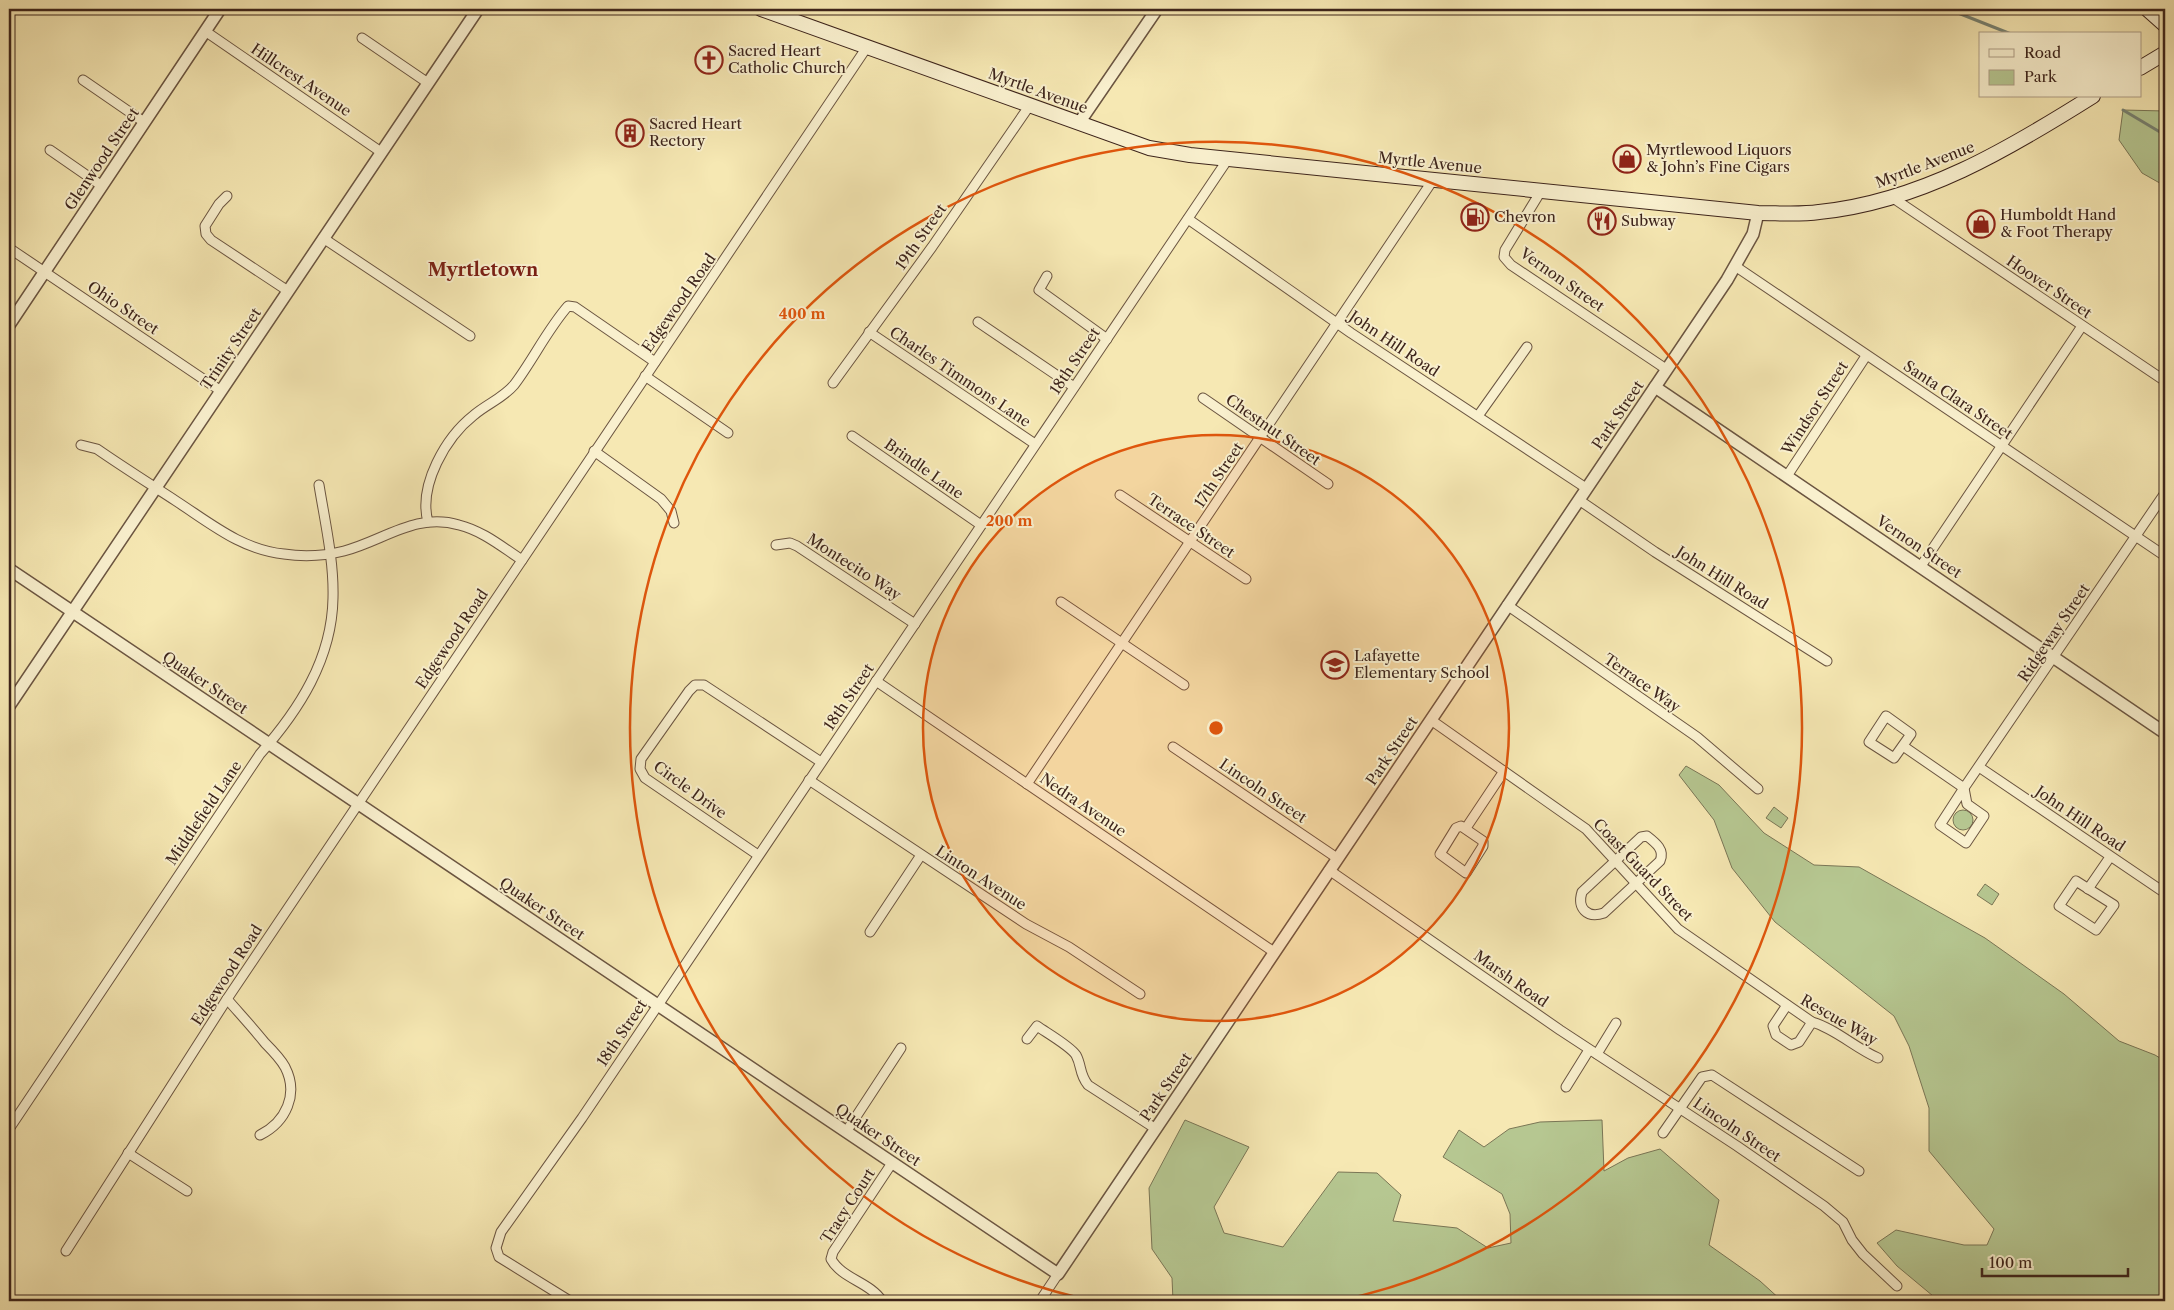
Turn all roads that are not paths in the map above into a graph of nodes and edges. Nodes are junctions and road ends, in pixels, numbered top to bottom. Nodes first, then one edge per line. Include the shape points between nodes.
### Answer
1 (220, 9) edge
2 (478, 9) edge
3 (761, 9) edge
4 (1157, 9) edge
5 (2146, 9) edge
6 (2165, 25) edge
7 (205, 31) junction
8 (362, 38) dead end
9 (868, 47) junction
10 (2165, 53) edge
11 (2142, 67) edge
12 (83, 80) dead end
13 (428, 83) junction
14 (2090, 98) edge
15 (1030, 106) junction
16 (144, 122) junction
17 (1079, 123) junction
18 (50, 150) dead end
19 (381, 152) junction
20 (1228, 159) junction
21 (1433, 180) junction
22 (102, 186) junction
23 (1541, 191) junction
24 (227, 196) dead end
25 (1893, 198) junction
26 (1758, 213) junction
27 (1188, 219) junction
28 (323, 238) junction
29 (9, 248) edge
30 (1736, 266) junction
31 (44, 272) junction
32 (1047, 276) dead end
33 (288, 291) junction
34 (978, 322) dead end
35 (1338, 323) junction
36 (9, 326) edge
37 (2082, 326) junction
38 (869, 332) junction
39 (470, 336) dead end
40 (1107, 339) junction
41 (1527, 346) dead end
42 (1866, 356) junction
43 (656, 362) junction
44 (1666, 370) junction
45 (645, 376) junction
46 (2165, 381) edge
47 (833, 383) dead end
48 (1074, 387) junction
49 (1655, 387) junction
50 (221, 391) junction
51 (1203, 398) dead end
52 (1478, 416) junction
53 (728, 433) dead end
54 (852, 436) dead end
55 (1260, 437) junction
56 (1035, 444) junction
57 (81, 445) dead end
58 (2001, 446) junction
59 (594, 451) junction
60 (1787, 476) junction
61 (1328, 484) dead end
62 (319, 485) dead end
63 (156, 488) junction
64 (1586, 488) junction
65 (2165, 493) edge
66 (1120, 495) dead end
67 (1579, 500) junction
68 (428, 522) junction
69 (674, 523) dead end
70 (981, 525) junction
71 (2136, 537) junction
72 (1191, 542) junction
73 (776, 545) dead end
74 (329, 554) junction
75 (2165, 556) edge
76 (522, 560) junction
77 (1920, 566) junction
78 (9, 569) edge
79 (1246, 579) dead end
80 (1061, 602) dead end
81 (1507, 605) junction
82 (73, 612) junction
83 (914, 624) junction
84 (1123, 643) junction
85 (2055, 657) junction
86 (1827, 661) dead end
87 (876, 682) junction
88 (1184, 685) dead end
89 (9, 706) edge
90 (1431, 720) junction
91 (2165, 733) edge
92 (269, 744) junction
93 (1173, 746) dead end
94 (1903, 746) junction
95 (822, 762) junction
96 (1979, 767) junction
97 (1504, 771) junction
98 (809, 780) junction
99 (1028, 784) junction
100 (1964, 788) junction
101 (1758, 789) dead end
102 (358, 804) junction
103 (1466, 828) junction
104 (758, 855) junction
105 (921, 855) junction
106 (2110, 857) junction
107 (1337, 858) junction
108 (1616, 861) junction
109 (1329, 870) junction
110 (1637, 884) junction
111 (2088, 889) junction
112 (2165, 893) edge
113 (870, 932) dead end
114 (1274, 952) junction
115 (1140, 994) dead end
116 (227, 999) junction
117 (658, 1005) junction
118 (1787, 1005) junction
119 (1812, 1022) junction
120 (1616, 1023) dead end
121 (1027, 1039) dead end
122 (901, 1048) dead end
123 (1593, 1052) junction
124 (1878, 1058) dead end
125 (1566, 1086) dead end
126 (1680, 1108) junction
127 (9, 1129) edge
128 (1156, 1129) junction
129 (846, 1132) junction
130 (1664, 1133) dead end
131 (260, 1135) dead end
132 (128, 1153) junction
133 (892, 1163) junction
134 (1859, 1171) dead end
135 (187, 1191) dead end
136 (66, 1251) dead end
137 (1058, 1274) junction
138 (1896, 1286) dead end
139 (570, 1301) edge
140 (882, 1301) edge
141 (1040, 1301) edge

1 - 7 street, Glenwood Street
2 - 13 street, Trinity Street
3 - 9 main road, Myrtle Avenue
4 - 17 street
5 - 6 main road
7 - 16 street, Glenwood Street
7 - 19 street, Hillcrest Avenue
8 - 13 street
9 - 15 main road, Myrtle Avenue
9 - 43 street, Edgewood Road
10 - 11 main road
12 - 16 street
13 - 19 street, Trinity Street
14 - 25 main road, Myrtle Avenue via 2021,142 1951,176
15 - 17 main road, Myrtle Avenue
15 - 38 street, 19th Street
16 - 22 street, Glenwood Street
17 - 20 main road, Myrtle Avenue via 1149,148
18 - 22 street
19 - 28 street, Trinity Street
20 - 21 main road, Myrtle Avenue
20 - 27 street, 18th Street
21 - 23 main road, Myrtle Avenue
21 - 35 street, 17th Street
22 - 31 street, Glenwood Street
23 - 26 main road, Myrtle Avenue
23 - 44 street, Vernon Street via 1505,250 1504,257 1511,265
24 - 33 street via 205,226 206,234
25 - 26 main road, Myrtle Avenue via 1817,213
25 - 37 street, Hoover Street
26 - 30 street, Park Street via 1753,234
27 - 35 street, John Hill Road
27 - 40 street, 18th Street
28 - 33 street, Trinity Street
28 - 39 street
29 - 31 street, Ohio Street
30 - 42 street, Santa Clara Street
30 - 44 street, Park Street
31 - 36 street, Glenwood Street
31 - 50 street, Ohio Street
32 - 40 street via 1039,290
33 - 50 street, Trinity Street
34 - 48 street
35 - 52 street, John Hill Road
35 - 55 street, 17th Street
37 - 46 street, Hoover Street
37 - 58 street
38 - 47 street, 19th Street
38 - 56 street, Charles Timmons Lane
40 - 48 street, 18th Street
41 - 52 street
42 - 58 street, Santa Clara Street
42 - 60 street, Windsor Street
43 - 45 street, Edgewood Road
43 - 68 street via 571,305 565,309 509,390 474,414 445,449 433,470 427,492
44 - 49 street, Park Street
45 - 53 street
45 - 59 street, Edgewood Road
48 - 56 street, 18th Street
49 - 60 street, Vernon Street
49 - 64 street, Park Street
50 - 63 street, Trinity Street
51 - 55 street, Chestnut Street
52 - 64 street, John Hill Road
54 - 70 street, Brindle Lane
55 - 61 street, Chestnut Street
55 - 72 street, 17th Street
56 - 70 street, 18th Street
57 - 63 street via 97,449
58 - 71 street, Santa Clara Street
58 - 77 street
59 - 69 street via 662,499 671,511
59 - 76 street, Edgewood Road
60 - 77 street, Vernon Street
62 - 74 street, Middlefield Lane
63 - 74 street via 254,548 284,554
63 - 82 street, Trinity Street
64 - 67 street, Park Street
65 - 71 street, Ridgeway Street
66 - 72 street, Terrace Street
67 - 81 street, Park Street
67 - 86 street, John Hill Road
68 - 74 street via 412,524 354,548
68 - 76 street via 449,522 473,530
70 - 83 street, 18th Street
71 - 75 street, Santa Clara Street
71 - 85 street, Ridgeway Street
72 - 79 street, Terrace Street
72 - 84 street, 17th Street
73 - 83 street, Montecito Way via 797,546
74 - 92 street, Middlefield Lane via 333,608 322,660 304,696
76 - 102 street, Edgewood Road
77 - 85 street, Vernon Street
78 - 82 street, Quaker Street
80 - 84 street
81 - 90 street, Park Street
81 - 101 street, Terrace Way via 1697,737
82 - 89 street, Trinity Street
82 - 92 street, Quaker Street
83 - 87 street, 18th Street
84 - 88 street
84 - 99 street, 17th Street
85 - 91 street, Vernon Street
85 - 96 street, Ridgeway Street
87 - 95 street, 18th Street
87 - 99 street, Nedra Avenue
90 - 97 street, Coast Guard Street
90 - 107 street, Park Street
92 - 102 street, Quaker Street
92 - 127 street, Middlefield Lane
93 - 107 street, Lincoln Street
94 - 94 street via 1911,734 1886,716 1869,742 1894,758
94 - 100 street
95 - 98 street, 18th Street
95 - 104 street, Circle Drive via 704,684 695,685 689,691 641,760 640,769 645,778
96 - 100 street, Ridgeway Street
96 - 106 street, John Hill Road
97 - 103 street
97 - 108 street, Coast Guard Street via 1586,829
98 - 104 street, 18th Street
98 - 105 street, Linton Avenue
99 - 114 street, Nedra Avenue
100 - 100 street, Ridgeway Street via 1940,825 1966,843 1984,816 1967,804
102 - 116 street, Edgewood Road
102 - 117 street, Quaker Street
103 - 103 street via 1456,828 1440,854 1466,872 1483,846 1482,841
104 - 117 street, 18th Street
105 - 113 street
105 - 115 street, Linton Avenue
106 - 111 street
106 - 112 street, John Hill Road
107 - 109 street, Park Street
108 - 110 street, Coast Guard Street
108 - 110 street via 1641,837 1646,836 1661,849 1660,861
108 - 110 street via 1582,892 1580,900 1588,914 1604,913
109 - 114 street, Park Street
109 - 123 street, Marsh Road
110 - 118 street, Coast Guard Street via 1678,929
111 - 111 street via 2076,880 2059,906 2096,930 2114,905
114 - 128 street, Park Street
116 - 131 street via 281,1061 291,1083 289,1102 282,1116 272,1128
116 - 132 street, Edgewood Road
117 - 129 street, Quaker Street
117 - 139 street, 18th Street via 497,1242 497,1252 503,1260
118 - 119 street, Rescue Way
118 - 119 street via 1773,1026 1776,1035 1792,1045 1799,1042
119 - 124 street, Rescue Way via 1826,1026
120 - 123 street
121 - 128 street via 1037,1026 1054,1037 1076,1055 1081,1077 1088,1085
122 - 129 street
123 - 125 street
123 - 126 street, Marsh Road
126 - 130 street
126 - 134 street, Lincoln Street via 1702,1077 1712,1075
126 - 138 street, Lincoln Street via 1824,1206 1843,1222 1863,1254
128 - 137 street, Park Street
129 - 133 street, Quaker Street
132 - 135 street
132 - 136 street, Edgewood Road
133 - 137 street, Quaker Street
133 - 140 street, Tracy Court via 831,1259 836,1268 877,1294
137 - 141 street, Park Street

